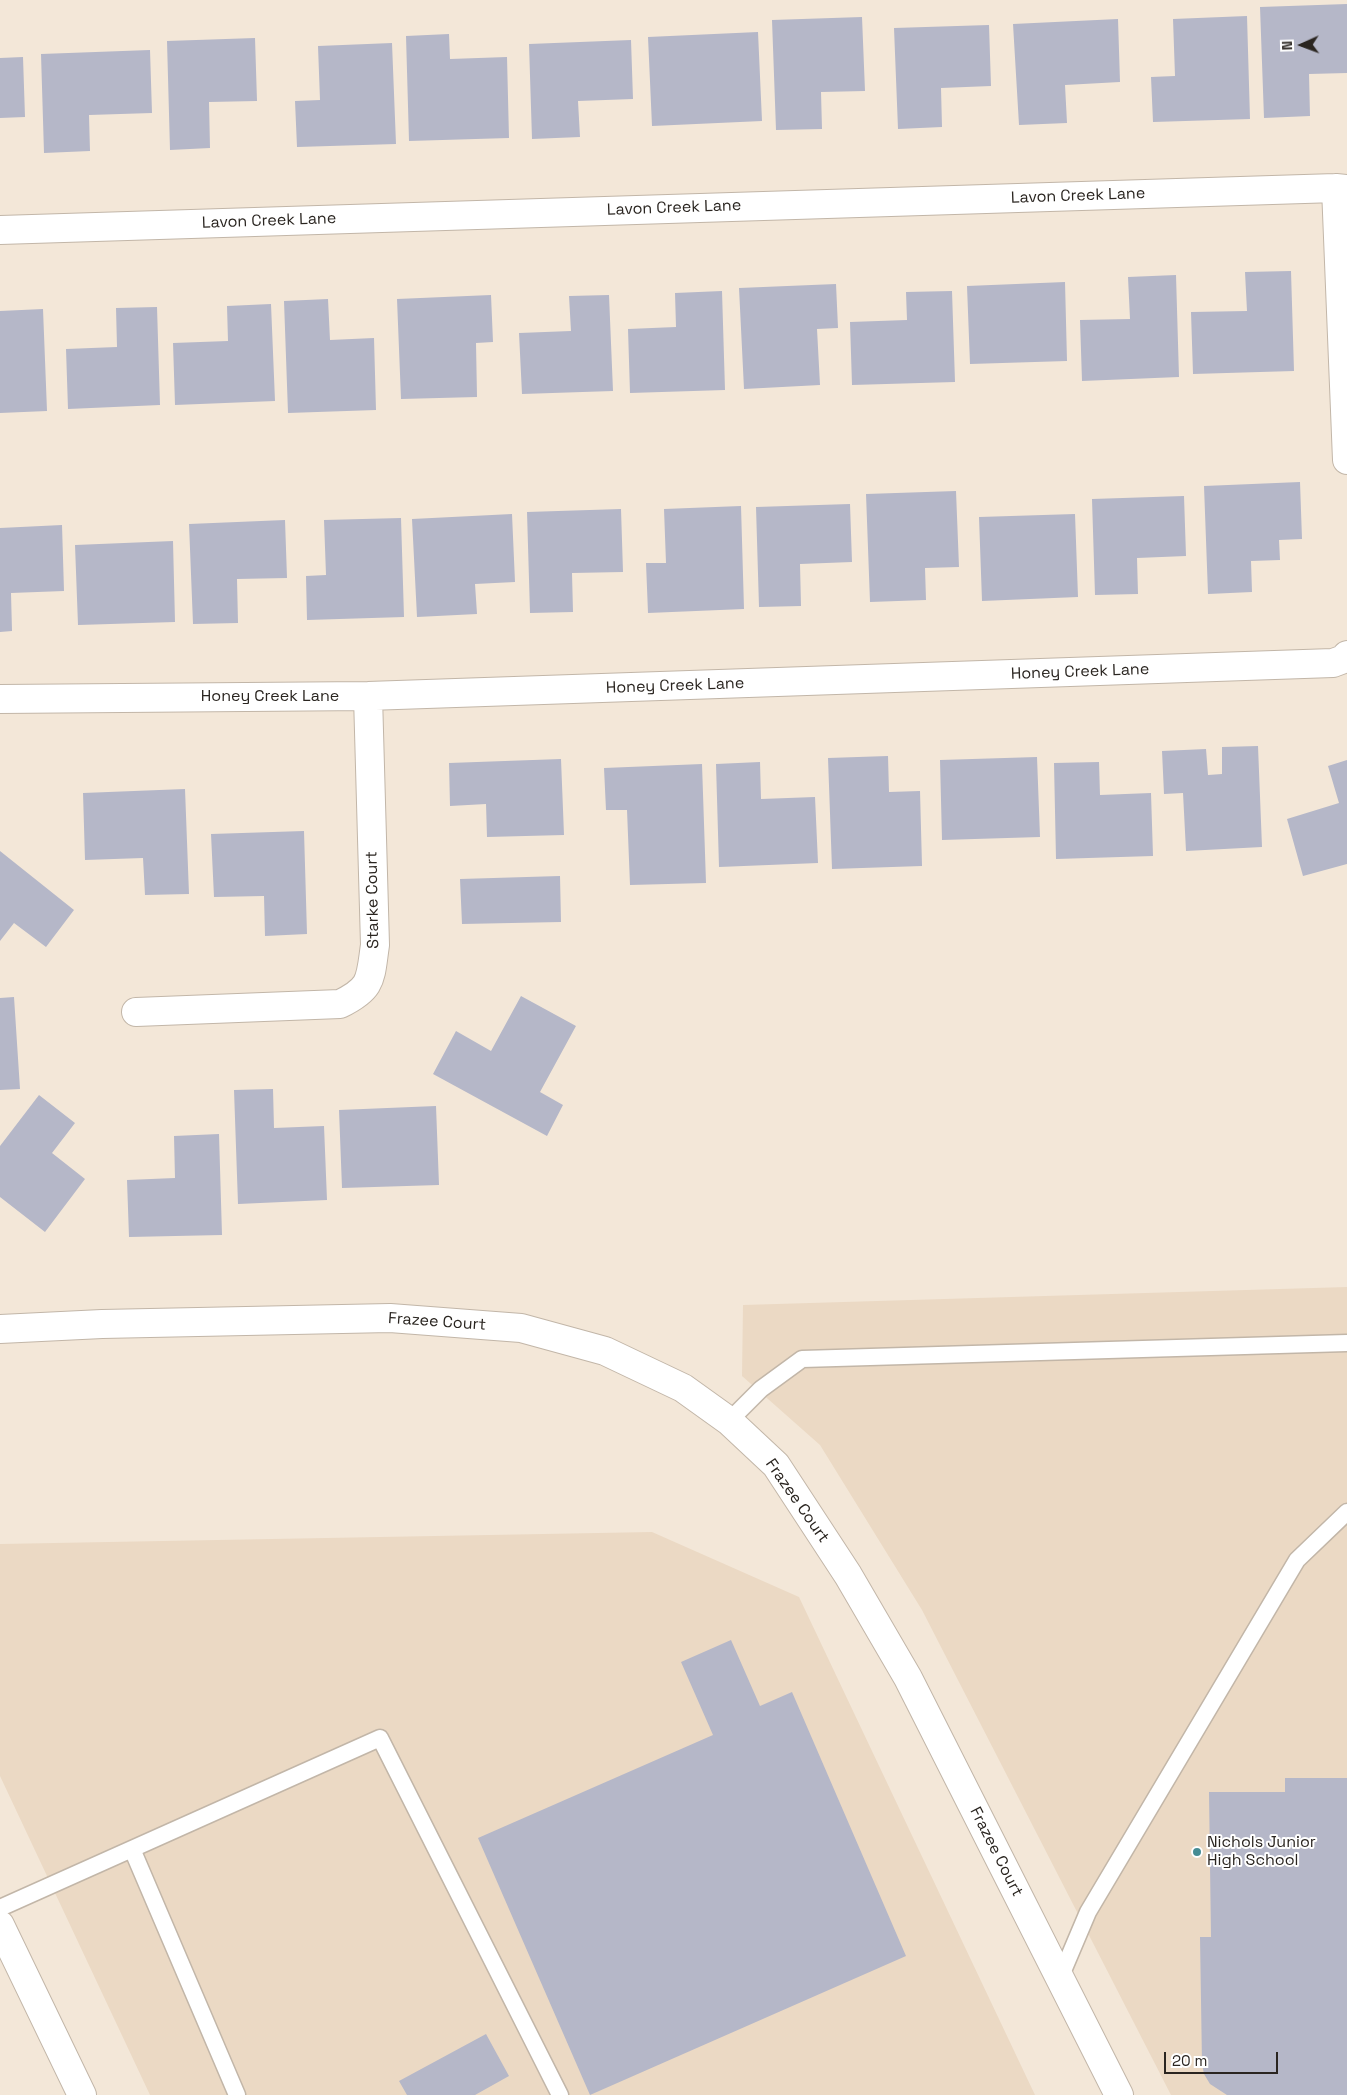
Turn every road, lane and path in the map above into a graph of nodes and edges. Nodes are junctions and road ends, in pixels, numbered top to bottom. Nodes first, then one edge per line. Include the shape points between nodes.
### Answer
1 (1341, 188) edge
2 (0, 230) edge
3 (1347, 460) edge
4 (1347, 655) edge
5 (368, 696) junction
6 (0, 699) edge
7 (136, 1012) dead end
8 (0, 1329) edge
9 (1347, 1343) edge
10 (729, 1421) junction
11 (1347, 1512) edge
12 (132, 1849) junction
13 (0, 1908) edge
14 (0, 1925) edge
15 (1060, 1978) junction
16 (82, 2095) edge
17 (237, 2095) edge
18 (560, 2095) edge
19 (1119, 2095) edge

1 - 2 street, Lavon Creek Lane
1 - 3 street
4 - 5 street, Honey Creek Lane via 1333,663
5 - 6 street, Honey Creek Lane
5 - 7 street, Starke Court via 375,945 369,983 356,996 340,1004
8 - 10 street, Frazee Court via 390,1318 521,1328 605,1351 683,1388
9 - 10 lane via 802,1359 761,1389
10 - 15 street, Frazee Court via 776,1465 848,1575 908,1678
11 - 15 lane via 1297,1560 1088,1912
12 - 13 lane
12 - 17 lane
12 - 18 lane via 380,1738
14 - 16 street
15 - 19 street, Frazee Court

